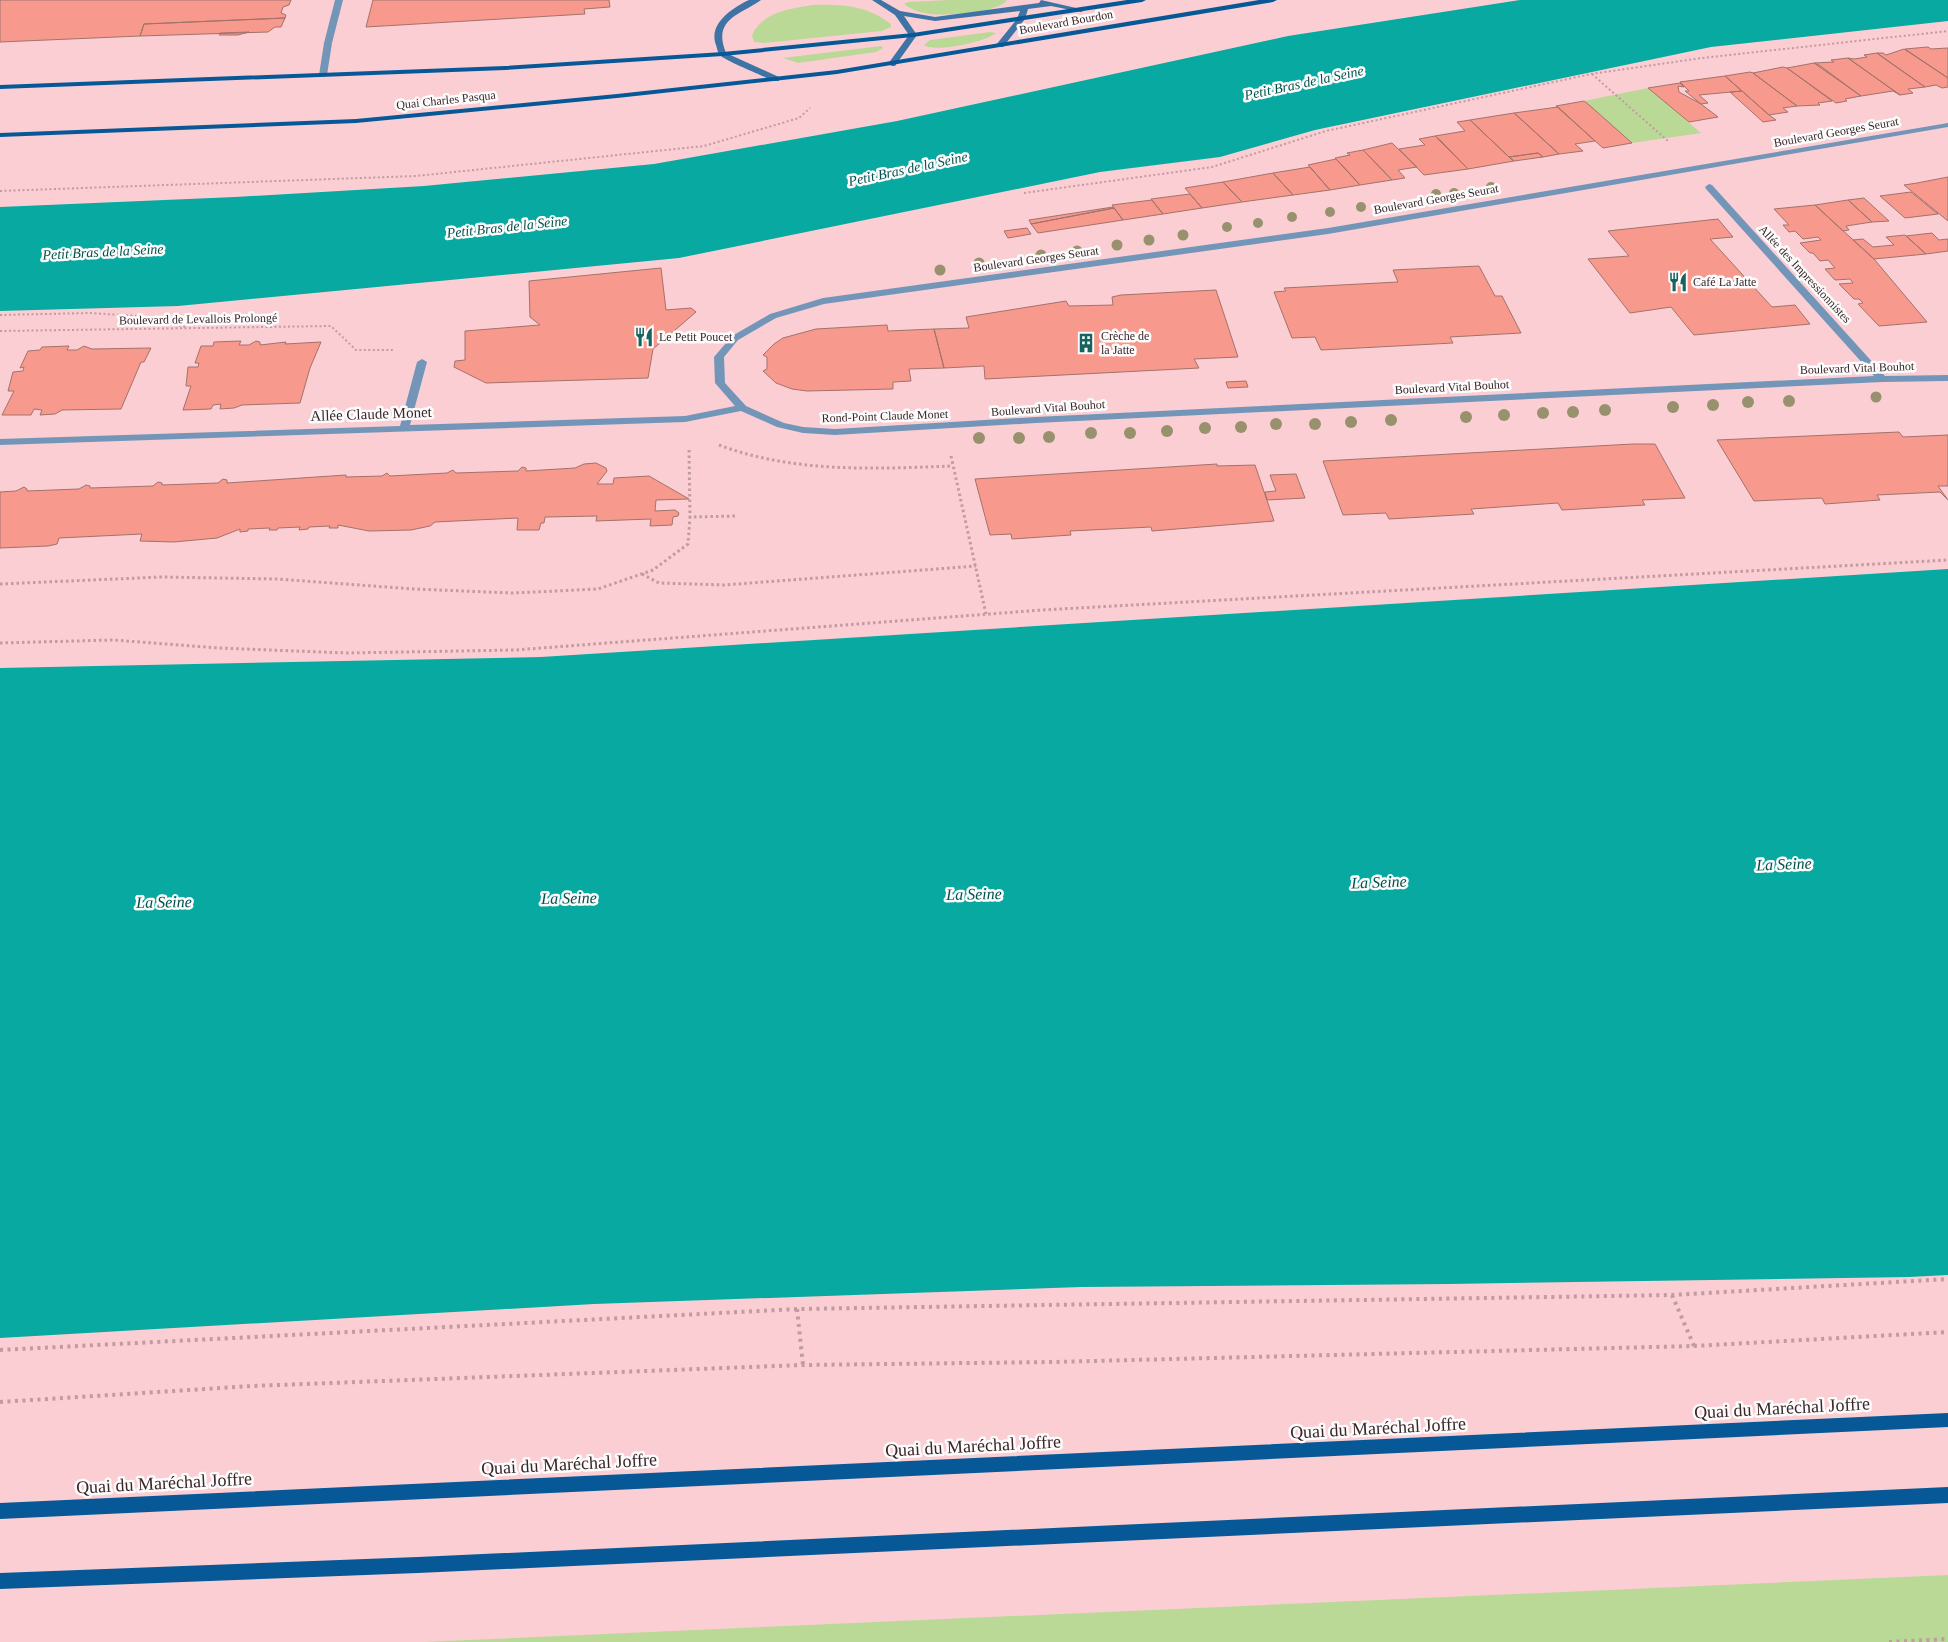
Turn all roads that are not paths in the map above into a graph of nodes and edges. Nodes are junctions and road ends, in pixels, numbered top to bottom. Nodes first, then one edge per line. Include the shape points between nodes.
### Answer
1 (339, 0) edge
2 (876, 0) edge
3 (1035, 0) edge
4 (1142, 0) edge
5 (1273, 0) edge
6 (752, 1) edge
7 (1025, 4) edge
8 (1050, 4) junction
9 (1081, 10) junction
10 (898, 13) junction
11 (1021, 19) junction
12 (913, 35) junction
13 (835, 43) joint
14 (1000, 46) junction
15 (723, 54) junction
16 (892, 64) junction
17 (323, 74) junction
18 (776, 79) junction
19 (0, 87) edge
20 (1948, 125) edge
21 (0, 135) edge
22 (1709, 187) dead end
23 (927, 287) joint
24 (422, 362) dead end
25 (1948, 378) edge
26 (1882, 379) junction
27 (742, 408) junction
28 (958, 426) joint
29 (404, 428) junction
30 (0, 442) edge
31 (1948, 1420) edge
32 (1948, 1495) edge
33 (0, 1511) edge
34 (0, 1581) edge

1 - 17 street
2 - 10 street
3 - 8 street
4 - 9 main road, Boulevard Bourdon
5 - 14 main road, Boulevard Bourdon
6 - 15 street via 730,16 718,32
7 - 8 street
7 - 10 street via 952,18 935,19
7 - 11 street
8 - 9 street
9 - 11 main road, Boulevard Bourdon
10 - 12 street
11 - 12 main road, Boulevard Bourdon
11 - 14 street
12 - 13 main road, Boulevard Bourdon
12 - 16 street
13 - 15 main road, Quai Charles Pasqua
14 - 16 main road, Boulevard Bourdon
15 - 17 main road, Quai Charles Pasqua via 505,68
15 - 18 street
16 - 18 main road, Quai Charles Pasqua
17 - 19 main road, Quai Charles Pasqua
18 - 21 main road, Quai Charles Pasqua via 356,121
20 - 23 street, Boulevard Georges Seurat via 1328,230
22 - 26 street, Allée des Impressionnistes
23 - 27 street, Rond-Point Claude Monet via 823,301 773,316 736,338 720,357 720,383
24 - 29 street
25 - 26 street, Boulevard Vital Bouhot
26 - 28 street, Boulevard Vital Bouhot
27 - 28 street, Rond-Point Claude Monet via 781,425 803,430 835,432
27 - 29 street, Allée Claude Monet via 685,420
29 - 30 street, Allée Claude Monet
31 - 33 main road, Quai du Maréchal Joffre
32 - 34 main road

